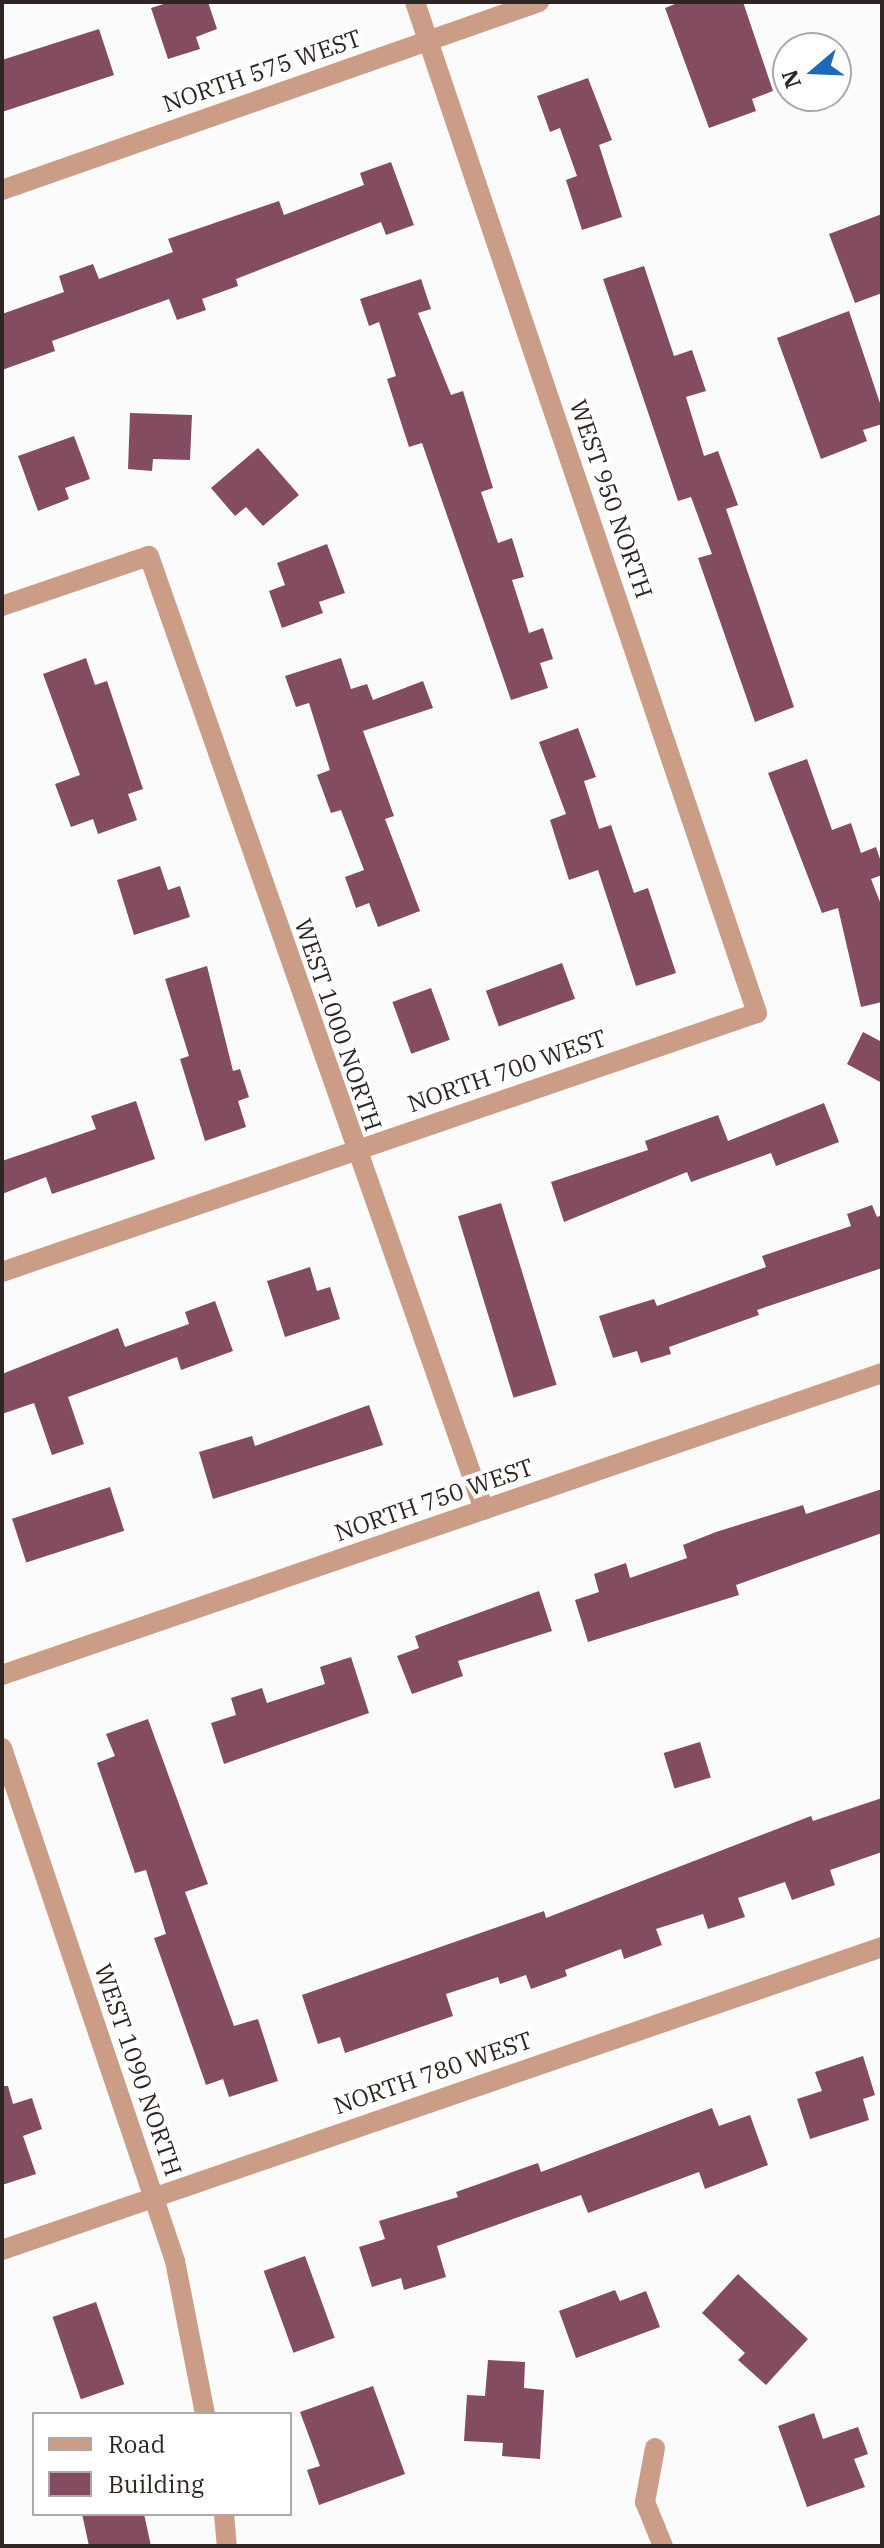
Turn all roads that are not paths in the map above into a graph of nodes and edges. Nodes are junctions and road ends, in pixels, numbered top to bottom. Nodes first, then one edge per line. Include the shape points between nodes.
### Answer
1 (415, 2) edge
2 (539, 2) edge
3 (428, 41) junction
4 (2, 190) edge
5 (2, 606) edge
6 (757, 1013) joint
7 (354, 1151) junction
8 (2, 1272) edge
9 (882, 1373) edge
10 (484, 1510) junction
11 (2, 1675) edge
12 (2, 1748) edge
13 (882, 1947) edge
14 (153, 2197) junction
15 (2, 2250) edge
16 (205, 2412) edge
17 (655, 2448) dead end
18 (224, 2516) edge
19 (227, 2546) edge
20 (663, 2546) edge

1 - 3 street, WEST 950 NORTH
2 - 3 street, NORTH 575 WEST
3 - 4 street, NORTH 575 WEST
3 - 6 street, WEST 950 NORTH
5 - 7 street, WEST 1000 NORTH via 149,556
6 - 7 street, NORTH 700 WEST
7 - 8 street, NORTH 700 WEST
7 - 10 street, WEST 1000 NORTH
9 - 10 street, NORTH 750 WEST
10 - 11 street, NORTH 750 WEST
12 - 14 street, WEST 1090 NORTH
13 - 14 street, NORTH 780 WEST
14 - 15 street, NORTH 780 WEST
14 - 16 street, WEST 1090 NORTH via 175,2261
17 - 20 street via 645,2502
18 - 19 street

